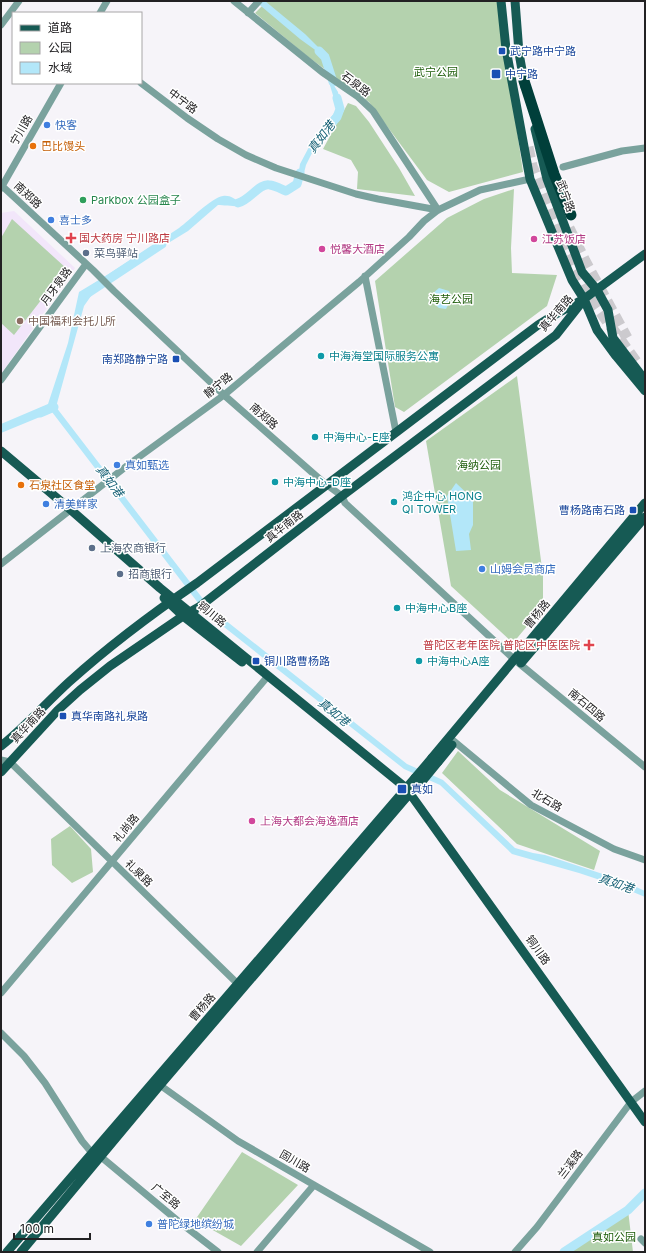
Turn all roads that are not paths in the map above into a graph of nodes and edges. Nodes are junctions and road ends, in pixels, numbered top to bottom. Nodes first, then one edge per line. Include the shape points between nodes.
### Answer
1 (19, 1) edge
2 (107, 1) edge
3 (234, 1) edge
4 (501, 1) edge
5 (515, 1) edge
6 (256, 4) edge
7 (101, 12) edge
8 (248, 13) junction
9 (1, 25) edge
10 (524, 81) junction
11 (60, 84) edge
12 (142, 84) edge
13 (645, 148) edge
14 (563, 167) dead end
15 (530, 179) junction
16 (1, 187) edge
17 (438, 210) junction
18 (571, 215) tunnel mouth
19 (645, 254) edge
20 (86, 264) junction
21 (365, 276) junction
22 (597, 290) junction
23 (584, 299) junction
24 (1, 380) edge
25 (645, 380) edge
26 (645, 391) edge
27 (224, 395) junction
28 (396, 432) junction
29 (1, 451) edge
30 (1, 457) edge
31 (326, 484) junction
32 (342, 496) junction
33 (645, 504) edge
34 (69, 512) junction
35 (645, 516) edge
36 (1, 564) edge
37 (171, 601) junction
38 (186, 613) junction
39 (518, 662) junction
40 (266, 678) junction
41 (453, 740) junction
42 (1, 746) edge
43 (1, 760) edge
44 (10, 762) junction
45 (645, 767) edge
46 (1, 772) edge
47 (406, 791) junction
48 (645, 860) edge
49 (112, 861) junction
50 (240, 986) junction
51 (1, 993) edge
52 (1, 1033) edge
53 (157, 1083) junction
54 (645, 1091) edge
55 (631, 1102) junction
56 (645, 1122) edge
57 (96, 1155) junction
58 (314, 1185) junction
59 (7, 1252) edge
60 (21, 1252) edge
61 (218, 1252) edge
62 (257, 1252) edge
63 (430, 1252) edge
64 (515, 1252) edge

1 - 9 street
2 - 7 street
3 - 8 street, 石泉路
4 - 15 main road via 506,49
5 - 10 main road, 武宁路
6 - 8 street
8 - 17 street, 石泉路 via 373,111
10 - 18 highway via 554,174
10 - 22 main road, 武宁路 via 547,179 582,272
11 - 16 street, 宁川路
12 - 17 street, 中宁路 via 218,139 276,168 356,194
13 - 14 street via 622,151
15 - 17 street via 480,190
15 - 23 main road via 572,280
16 - 20 street, 南郑路
17 - 21 street, 静宁路
19 - 22 main road, 真华南路
20 - 24 street, 月牙泉路
20 - 27 street, 南郑路
21 - 27 street, 静宁路
21 - 28 street
22 - 23 main road, 真华南路
22 - 25 main road, 武宁路 via 608,310 613,338
23 - 26 main road via 597,330
23 - 28 main road, 真华南路 via 538,325
23 - 32 main road, 真华南路 via 556,335
27 - 31 street, 南郑路
27 - 34 street, 静宁路
28 - 31 main road, 真华南路
29 - 34 main road, 铜川路
30 - 34 main road, 铜川路
31 - 32 street, 南郑路
31 - 37 main road, 真华南路
32 - 38 main road, 真华南路 via 199,607
32 - 39 street, 南郑路 via 345,503
33 - 39 main road, 曹杨路
34 - 36 street, 静宁路
34 - 37 main road, 铜川路
35 - 39 main road, 曹杨路
37 - 38 main road, 铜川路
37 - 42 main road, 真华南路 via 101,655
38 - 40 main road, 铜川路
38 - 44 main road, 真华南路 via 80,690
39 - 41 main road, 曹杨路
39 - 45 street, 南石四路
40 - 47 main road, 铜川路
40 - 49 street, 礼尚路
41 - 47 main road, 曹杨路, bridge via 418,781
41 - 48 street, 北石路 via 532,806 614,849
43 - 44 street
44 - 46 main road, 真华南路
44 - 49 street, 礼泉路
47 - 50 main road, 曹杨路
47 - 55 main road, 铜川路
49 - 50 street, 礼泉路
49 - 51 street, 礼尚路
50 - 53 main road, 曹杨路
52 - 57 street via 24,1056 45,1083 82,1141
53 - 57 main road, 曹杨路
53 - 58 street, 固川路 via 238,1141
54 - 55 street, 兰溪路
55 - 56 main road, 铜川路
55 - 64 street, 兰溪路 via 537,1227
57 - 59 main road, 曹杨路
57 - 60 main road, 曹杨路
57 - 61 street, 广至路
58 - 62 street
58 - 63 street, 固川路

